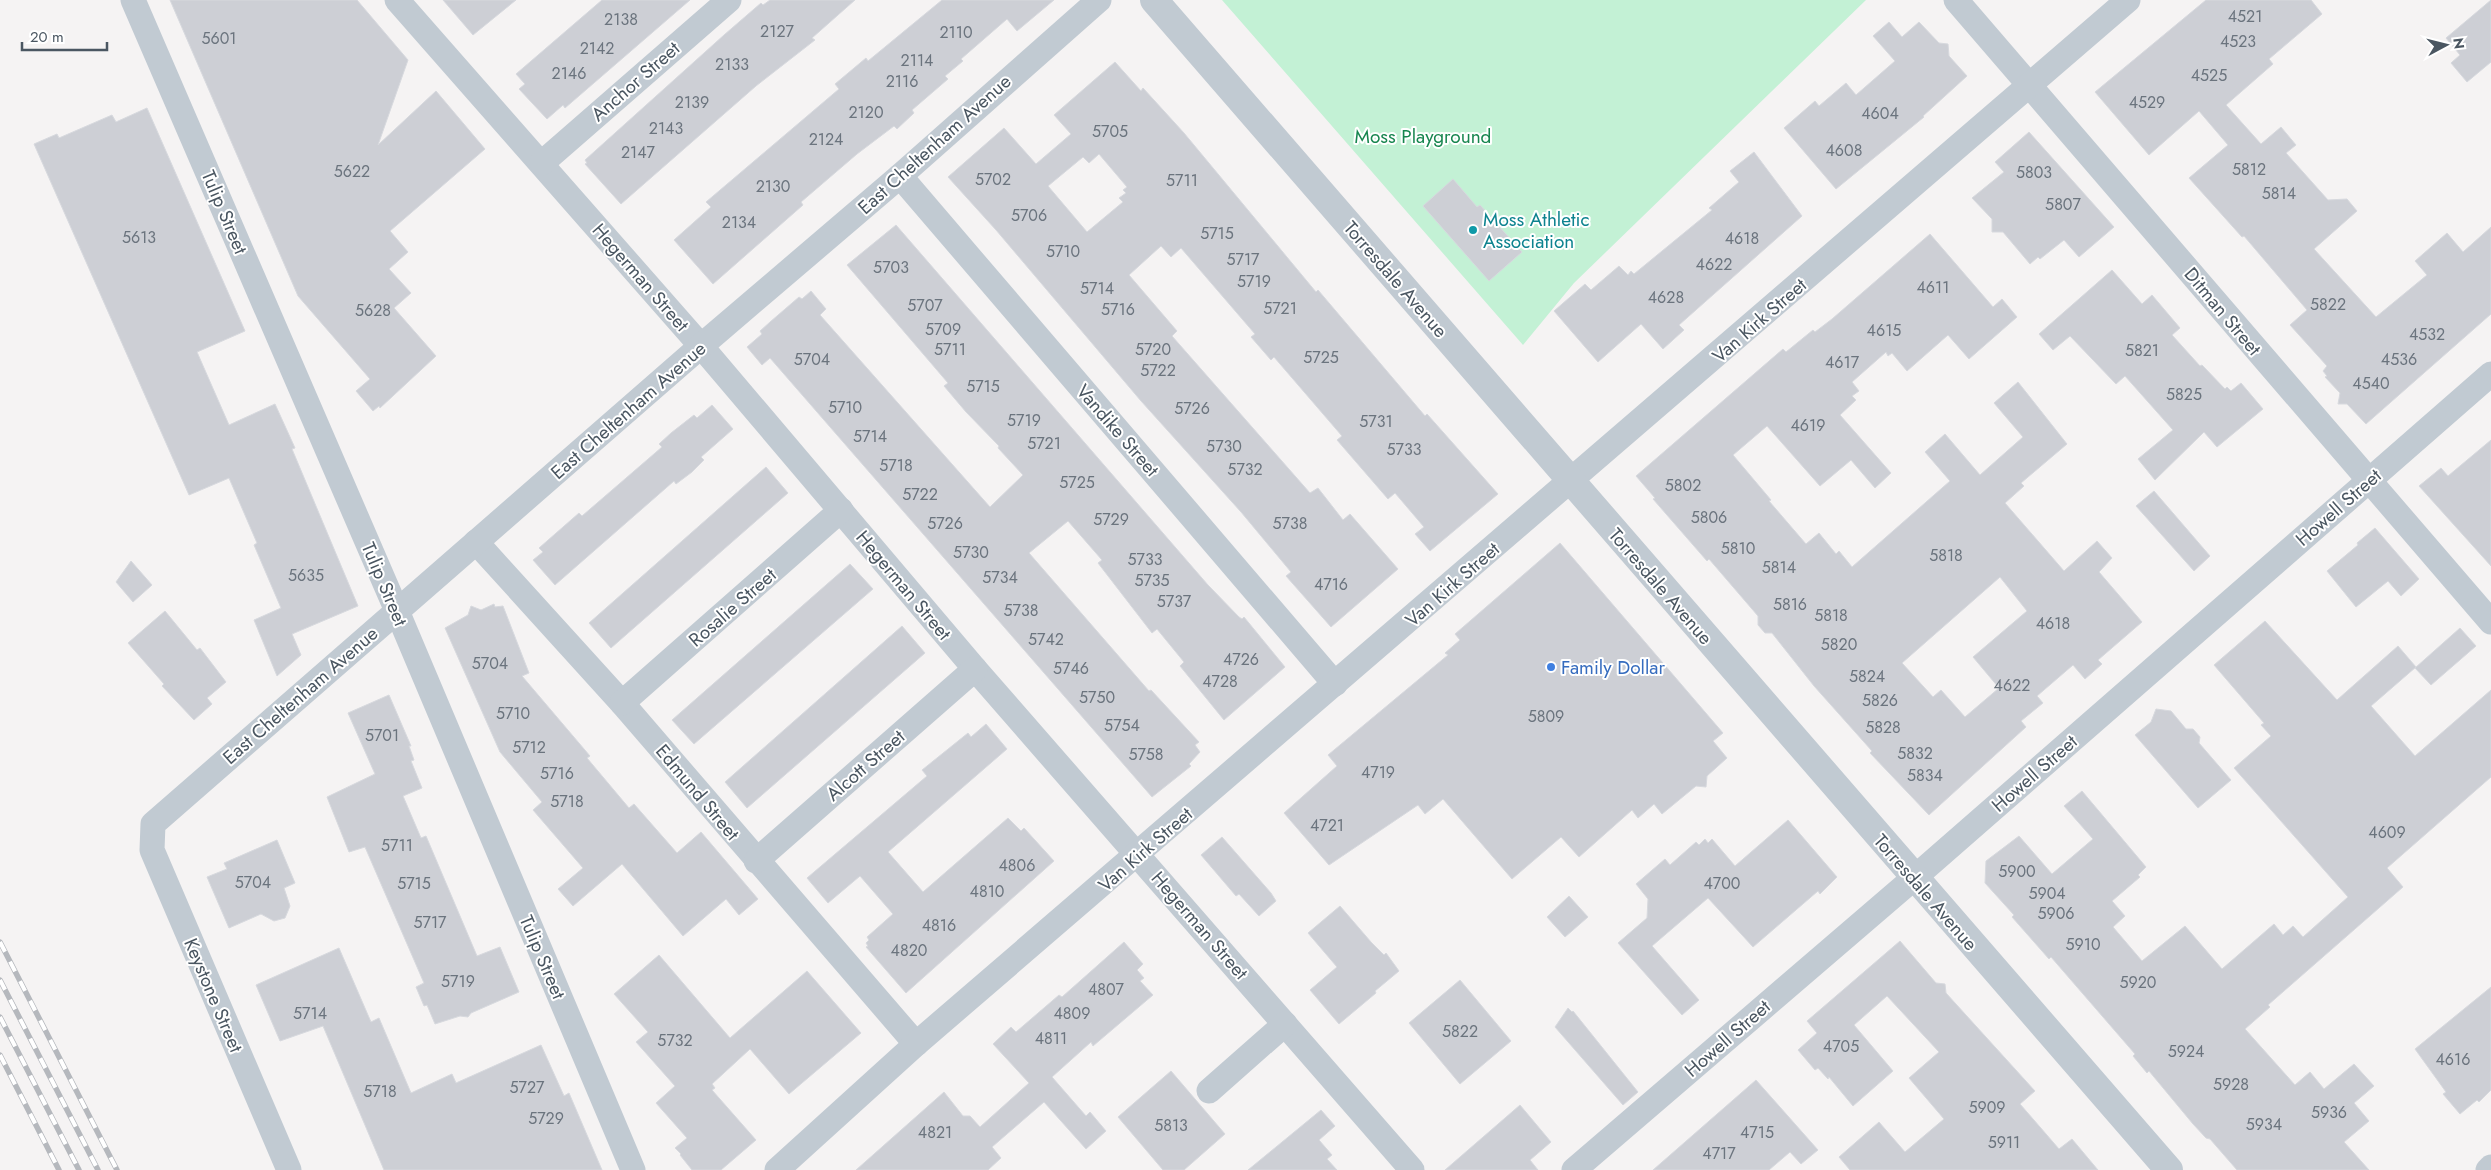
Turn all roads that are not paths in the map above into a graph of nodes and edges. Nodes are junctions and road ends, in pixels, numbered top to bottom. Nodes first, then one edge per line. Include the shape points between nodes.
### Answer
1 (133, 0) edge
2 (397, 0) edge
3 (729, 0) edge
4 (1099, 0) edge
5 (1154, 0) edge
6 (1956, 0) edge
7 (2128, 0) edge
8 (2030, 84) junction
9 (542, 163) junction
10 (900, 176) junction
11 (701, 346) junction
12 (2491, 374) edge
13 (1571, 481) junction
14 (2368, 481) junction
15 (841, 510) junction
16 (476, 542) junction
17 (397, 611) junction
18 (2491, 622) edge
19 (975, 668) junction
20 (1335, 684) junction
21 (622, 703) junction
22 (158, 819) joint
23 (1139, 855) junction
24 (756, 860) junction
25 (1914, 878) junction
26 (1285, 1024) junction
27 (916, 1044) junction
28 (1208, 1091) dead end
29 (2491, 1168) edge
30 (289, 1170) edge
31 (633, 1170) edge
32 (777, 1170) edge
33 (1412, 1170) edge
34 (1574, 1170) edge
35 (2169, 1170) edge
36 (2488, 1170) edge

1 - 17 street, Tulip Street
2 - 9 street, Hegerman Street
3 - 9 street, Anchor Street
4 - 10 street, East Cheltenham Avenue
5 - 13 street, Torresdale Avenue
6 - 8 street, Ditman Street
7 - 8 street, Van Kirk Street
8 - 13 street, Van Kirk Street
8 - 14 street, Ditman Street
9 - 11 street, Hegerman Street
10 - 11 street, East Cheltenham Avenue
10 - 20 street, Vandike Street
11 - 15 street, Hegerman Street
11 - 16 street, East Cheltenham Avenue
12 - 14 street, Howell Street
13 - 20 street, Van Kirk Street
13 - 25 street, Torresdale Avenue
14 - 18 street, Ditman Street
14 - 25 street, Howell Street
15 - 19 street, Hegerman Street
15 - 21 street, Rosalie Street
16 - 17 street, East Cheltenham Avenue
16 - 21 street, Edmund Street
17 - 22 street, East Cheltenham Avenue
17 - 31 street, Tulip Street
19 - 23 street, Hegerman Street
19 - 24 street, Alcott Street
20 - 23 street, Van Kirk Street
21 - 24 street, Edmund Street
22 - 30 street, Keystone Street via 153,824 152,850
23 - 26 street, Hegerman Street
23 - 27 street, Van Kirk Street
24 - 27 street, Edmund Street
25 - 34 street, Howell Street
25 - 35 street, Torresdale Avenue
26 - 28 street
26 - 33 street, Hegerman Street
27 - 32 street, Van Kirk Street
29 - 36 street

